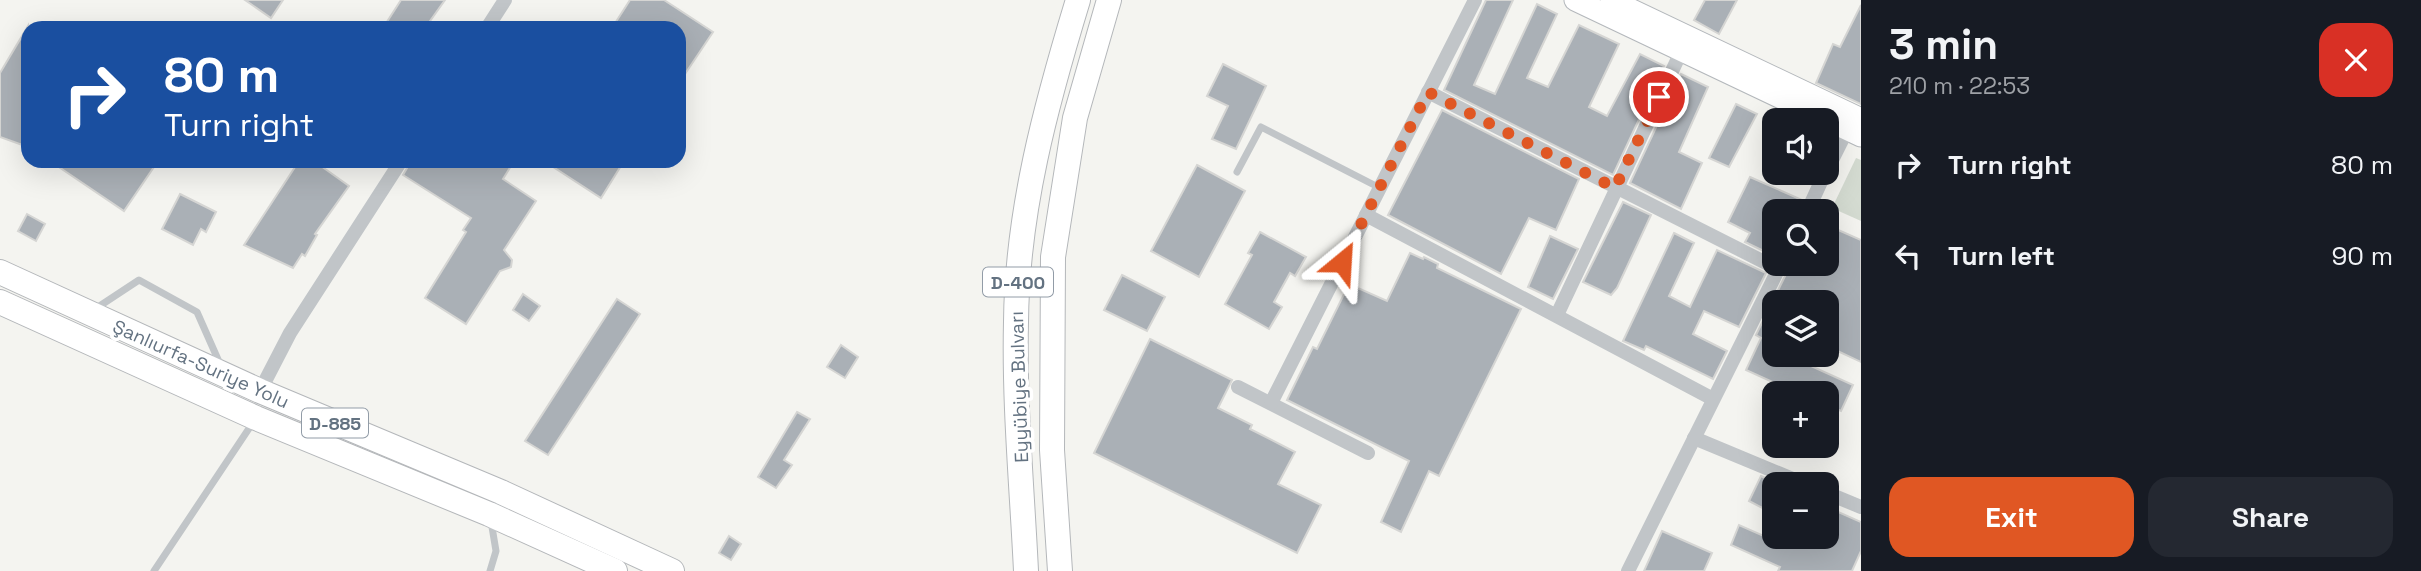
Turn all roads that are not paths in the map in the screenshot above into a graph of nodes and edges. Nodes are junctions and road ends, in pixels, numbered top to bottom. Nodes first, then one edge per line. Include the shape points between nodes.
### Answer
1 (505, 0) edge
2 (1078, 0) edge
3 (1110, 0) edge
4 (1475, 0) edge
5 (1575, 0) edge
6 (1611, 0) edge
7 (492, 21) edge
8 (1681, 52) junction
9 (1428, 92) junction
10 (1856, 128) edge
11 (1839, 153) edge
12 (396, 168) edge
13 (1237, 172) dead end
14 (1380, 188) junction
15 (1615, 188) junction
16 (1366, 215) junction
17 (1762, 258) edge
18 (0, 272) edge
19 (1775, 276) edge
20 (0, 302) edge
21 (84, 311) junction
22 (1557, 314) junction
23 (231, 379) junction
24 (1238, 387) dead end
25 (260, 391) junction
26 (1713, 399) junction
27 (1272, 403) junction
28 (256, 418) junction
29 (1694, 438) junction
30 (1368, 453) dead end
31 (1776, 472) edge
32 (1839, 498) edge
33 (1861, 507) edge
34 (489, 514) junction
35 (155, 571) edge
36 (491, 571) edge
37 (615, 571) edge
38 (672, 571) edge
39 (1026, 571) edge
40 (1060, 571) edge
41 (1628, 571) edge

1 - 7 street
2 - 39 highway, Eyyübiye Bulvarı / D-400 via 1046,102 1021,246 1016,322
3 - 40 highway, Eyyübiye Bulvarı / D-400 via 1075,118 1053,257 1052,450
4 - 9 street
5 - 8 main road
6 - 10 main road
8 - 10 main road
8 - 15 street
9 - 14 street
9 - 15 street
10 - 11 street
12 - 25 street via 290,333
13 - 14 lane via 1261,127
14 - 16 street
15 - 17 street
15 - 22 street
16 - 22 street
16 - 27 street
18 - 21 highway, Şanlıurfa-Suriye Yolu / D-885
19 - 26 street
20 - 28 highway, Şanlıurfa-Suriye Yolu / D-885
21 - 23 highway, Şanlıurfa-Suriye Yolu / D-885
21 - 23 lane via 104,305 139,280 198,312 216,358
22 - 26 street
23 - 25 highway, Şanlıurfa-Suriye Yolu / D-885
24 - 27 street
25 - 38 highway, Şanlıurfa-Suriye Yolu / D-885 via 501,492
26 - 29 street
27 - 30 street
28 - 34 highway, Şanlıurfa-Suriye Yolu / D-885
28 - 35 lane
29 - 31 street
29 - 41 street
32 - 33 street
34 - 36 lane via 496,551
34 - 37 highway, Şanlıurfa-Suriye Yolu / D-885

